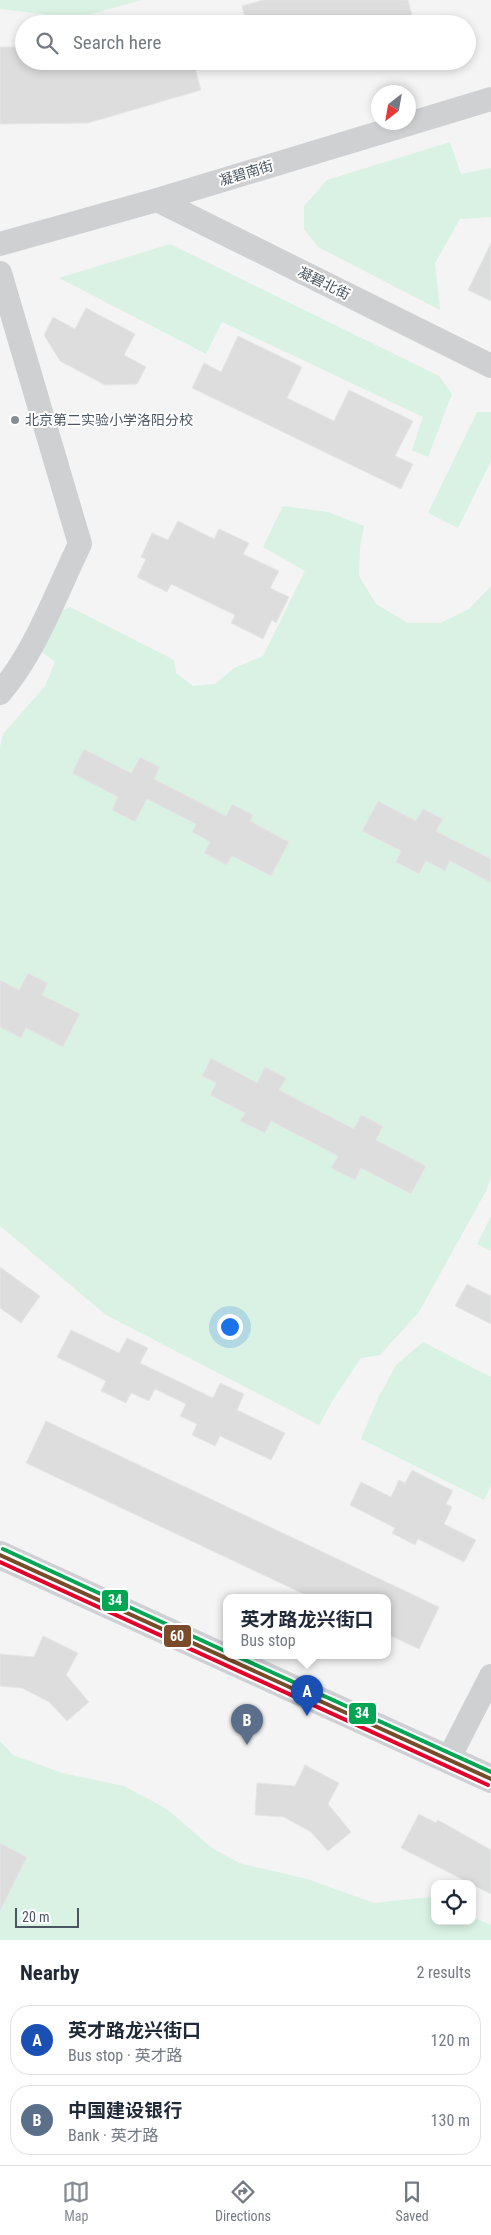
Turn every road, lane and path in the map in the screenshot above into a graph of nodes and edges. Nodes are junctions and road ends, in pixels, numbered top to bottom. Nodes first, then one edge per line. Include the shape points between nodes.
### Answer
1 (491, 99) edge
2 (157, 200) junction
3 (0, 244) edge
4 (0, 273) edge
5 (491, 366) edge
6 (0, 693) edge
7 (0, 1540) edge
8 (0, 1555) edge
9 (223, 1642) edge
10 (223, 1653) edge
11 (236, 1659) edge
12 (258, 1659) edge
13 (491, 1676) edge
14 (451, 1754) junction
15 (491, 1764) edge
16 (491, 1779) edge

1 - 2 street, 凝碧南街
2 - 3 street, 凝碧南街
2 - 5 street, 凝碧北街
4 - 6 street via 80,544 36,637
7 - 9 main road
8 - 10 main road
11 - 14 main road
12 - 14 main road
13 - 14 street
14 - 15 main road
14 - 16 main road

